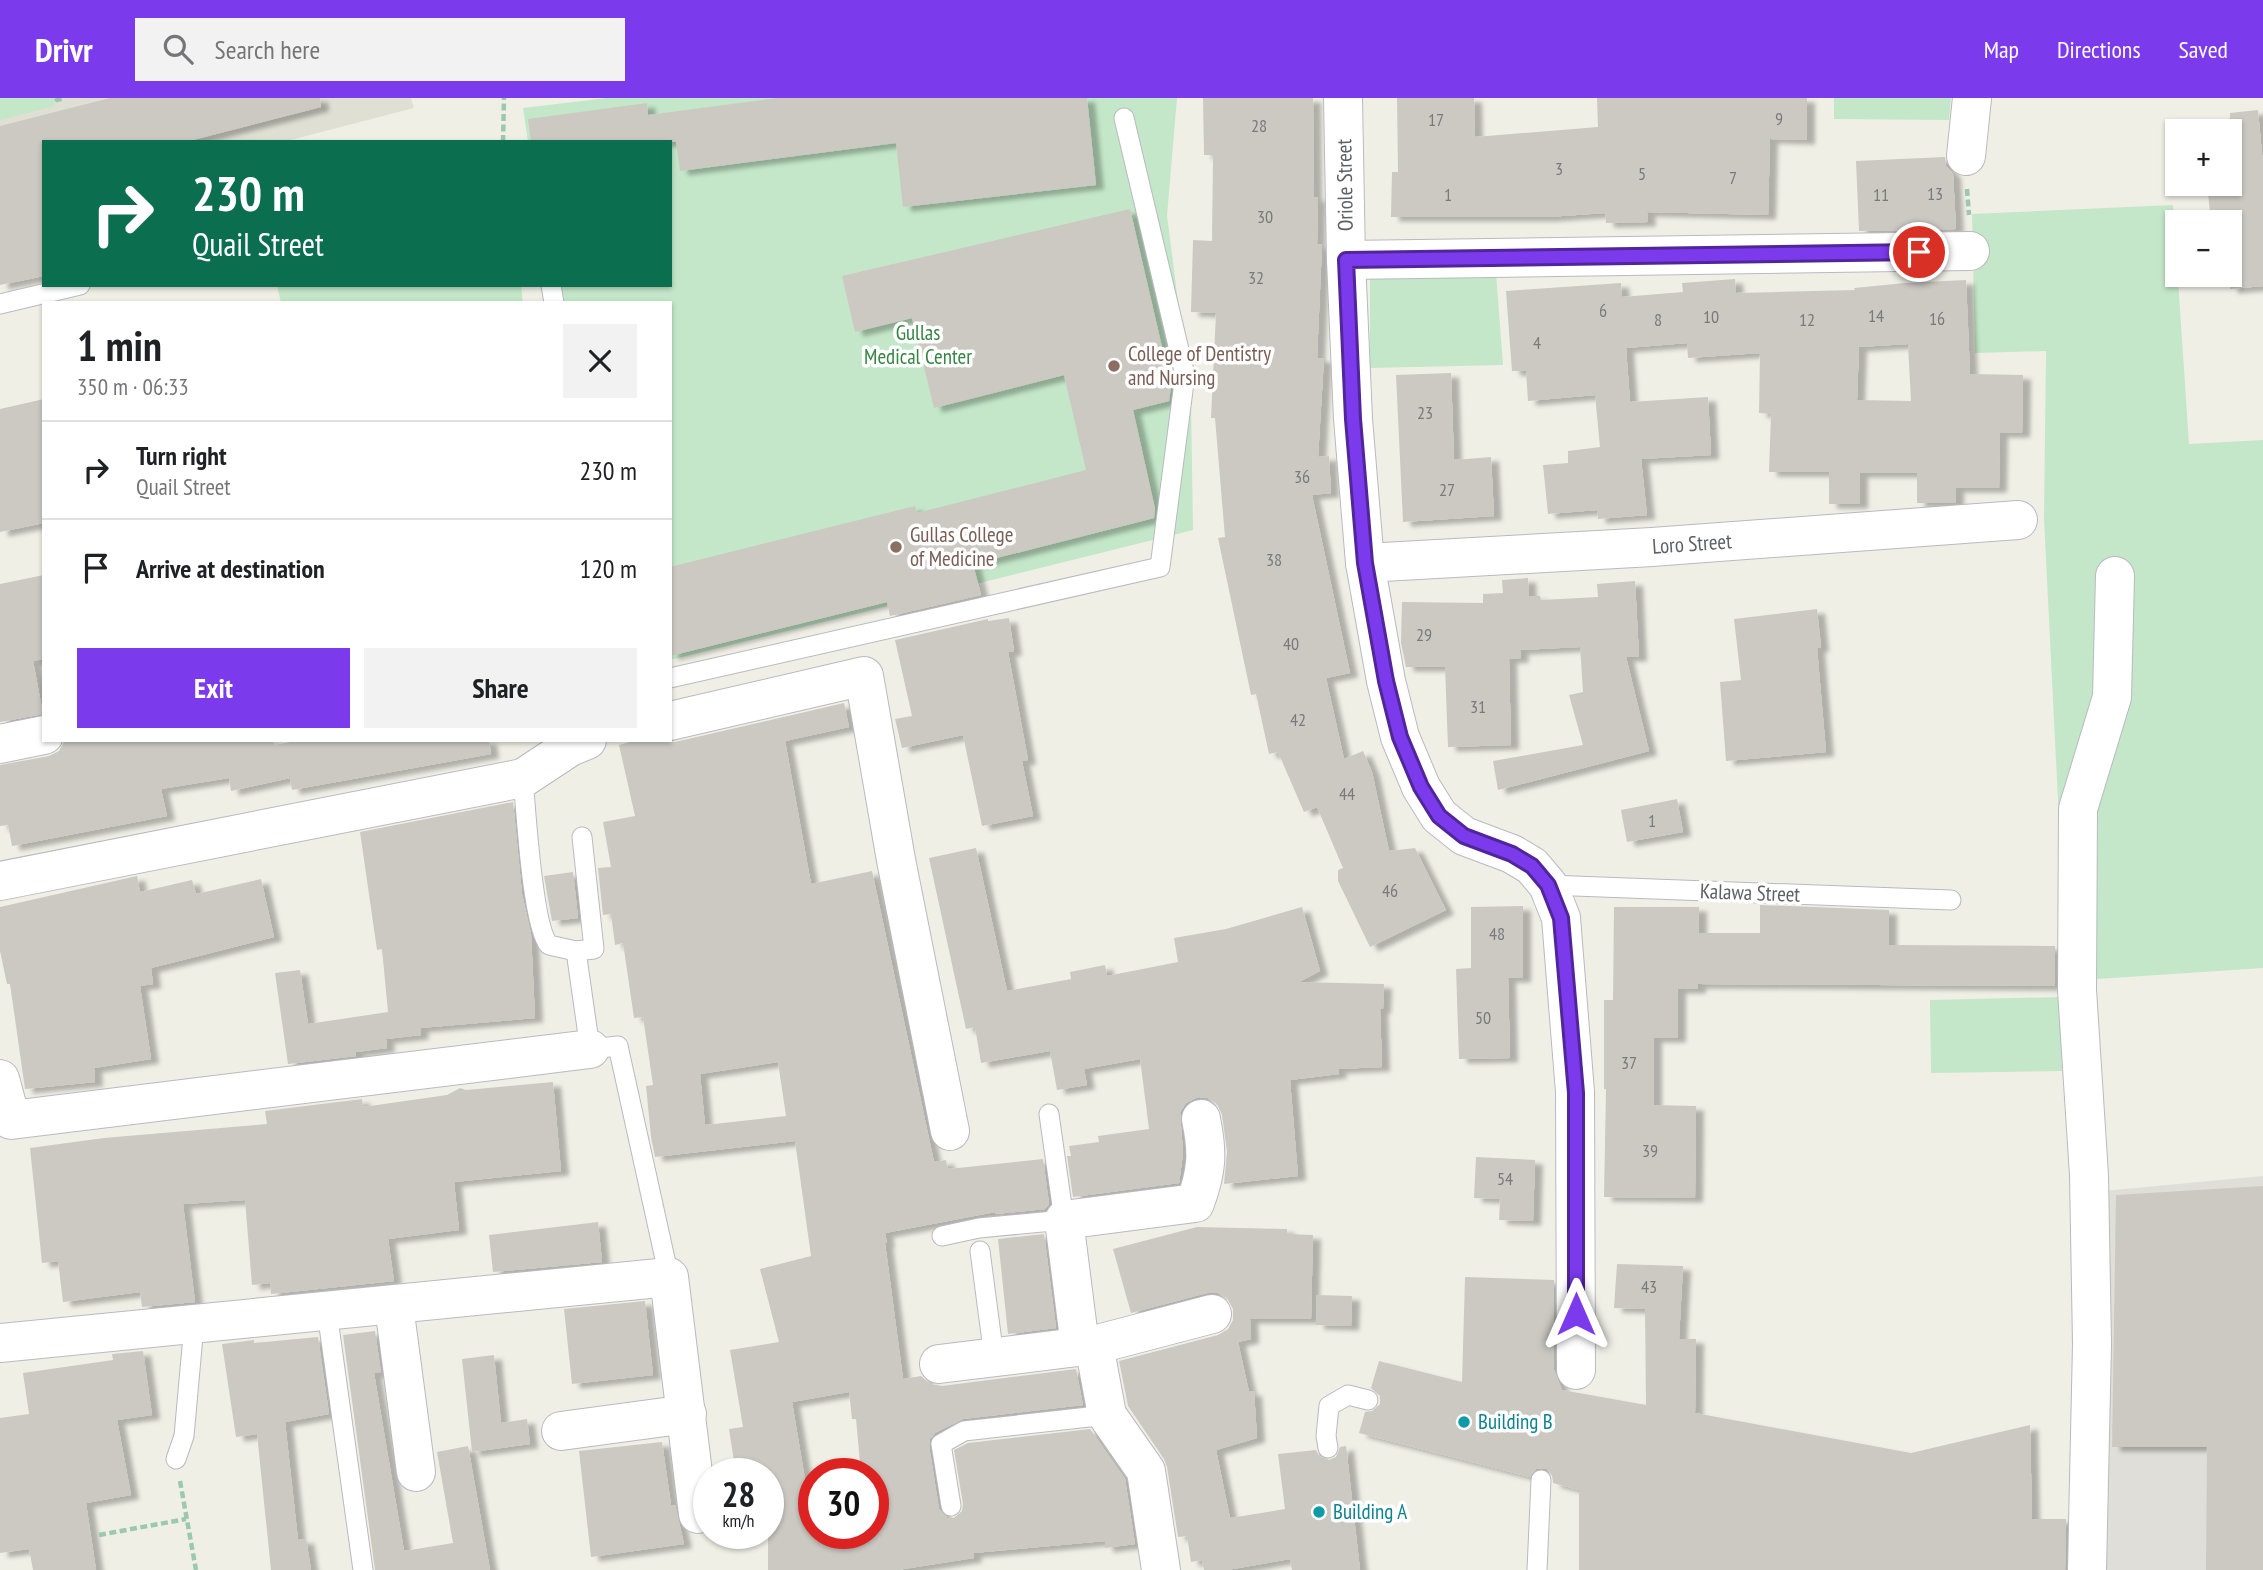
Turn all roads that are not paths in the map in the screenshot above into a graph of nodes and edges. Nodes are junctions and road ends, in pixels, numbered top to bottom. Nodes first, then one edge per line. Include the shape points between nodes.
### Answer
1 (1343, 98) edge
2 (1972, 98) edge
3 (1124, 118) dead end
4 (1966, 156) road end
5 (1970, 251) road end
6 (1346, 260) junction
7 (72, 287) edge
8 (0, 304) edge
9 (2018, 520) dead end
10 (1365, 563) junction
11 (2115, 576) dead end
12 (672, 678) edge
13 (672, 721) edge
14 (42, 736) edge
15 (582, 742) edge
16 (0, 744) edge
17 (523, 778) junction
18 (582, 837) dead end
19 (0, 881) edge
20 (1548, 885) junction
21 (1951, 900) dead end
22 (576, 951) junction
23 (590, 1049) junction
24 (0, 1079) edge
25 (1049, 1114) dead end
26 (1201, 1119) dead end
27 (950, 1131) dead end
28 (1064, 1220) junction
29 (942, 1236) dead end
30 (980, 1251) dead end
31 (669, 1277) junction
32 (394, 1306) junction
33 (327, 1312) junction
34 (1212, 1314) dead end
35 (194, 1325) junction
36 (0, 1343) edge
37 (1087, 1345) junction
38 (994, 1357) junction
39 (939, 1364) dead end
40 (1576, 1370) dead end
41 (1368, 1399) dead end
42 (687, 1414) junction
43 (1107, 1415) junction
44 (561, 1431) dead end
45 (1328, 1448) dead end
46 (176, 1459) road end
47 (693, 1469) edge
48 (416, 1472) dead end
49 (1541, 1479) dead end
50 (951, 1506) dead end
51 (1152, 1569) edge
52 (363, 1570) edge
53 (1537, 1570) edge
54 (2087, 1570) edge

1 - 6 street, Oriole Street
2 - 4 street
3 - 12 lane via 1185,375 1160,567
5 - 6 street
6 - 10 street, Oriole Street
7 - 8 lane
9 - 10 street, Loro Street
10 - 20 street, Oriole Street via 1386,681 1400,737 1421,787 1439,816 1464,836 1512,854 1532,866
11 - 54 street via 2112,697 2078,809 2077,990 2089,1175 2092,1345
13 - 27 street via 864,676
14 - 16 street
15 - 17 street
17 - 19 street
17 - 22 lane via 542,933 550,945
18 - 22 lane via 594,949
20 - 21 lane, Kalawa Street
20 - 40 street, Oriole Street via 1561,918 1576,1093
22 - 23 lane
23 - 24 street via 11,1132
23 - 31 lane via 618,1046
25 - 28 lane
26 - 28 street via 1207,1150 1205,1177 1195,1203
28 - 29 lane
28 - 37 street
30 - 38 lane
31 - 32 street
31 - 42 street
32 - 33 street
32 - 48 street
33 - 35 street
33 - 52 lane
34 - 37 street
35 - 36 street
35 - 46 lane via 184,1436
37 - 38 street
37 - 43 street
38 - 39 street
41 - 45 lane via 1348,1395 1329,1406
42 - 44 street
42 - 47 street
43 - 50 lane via 964,1431 941,1444
43 - 51 street via 1146,1471
49 - 53 lane

